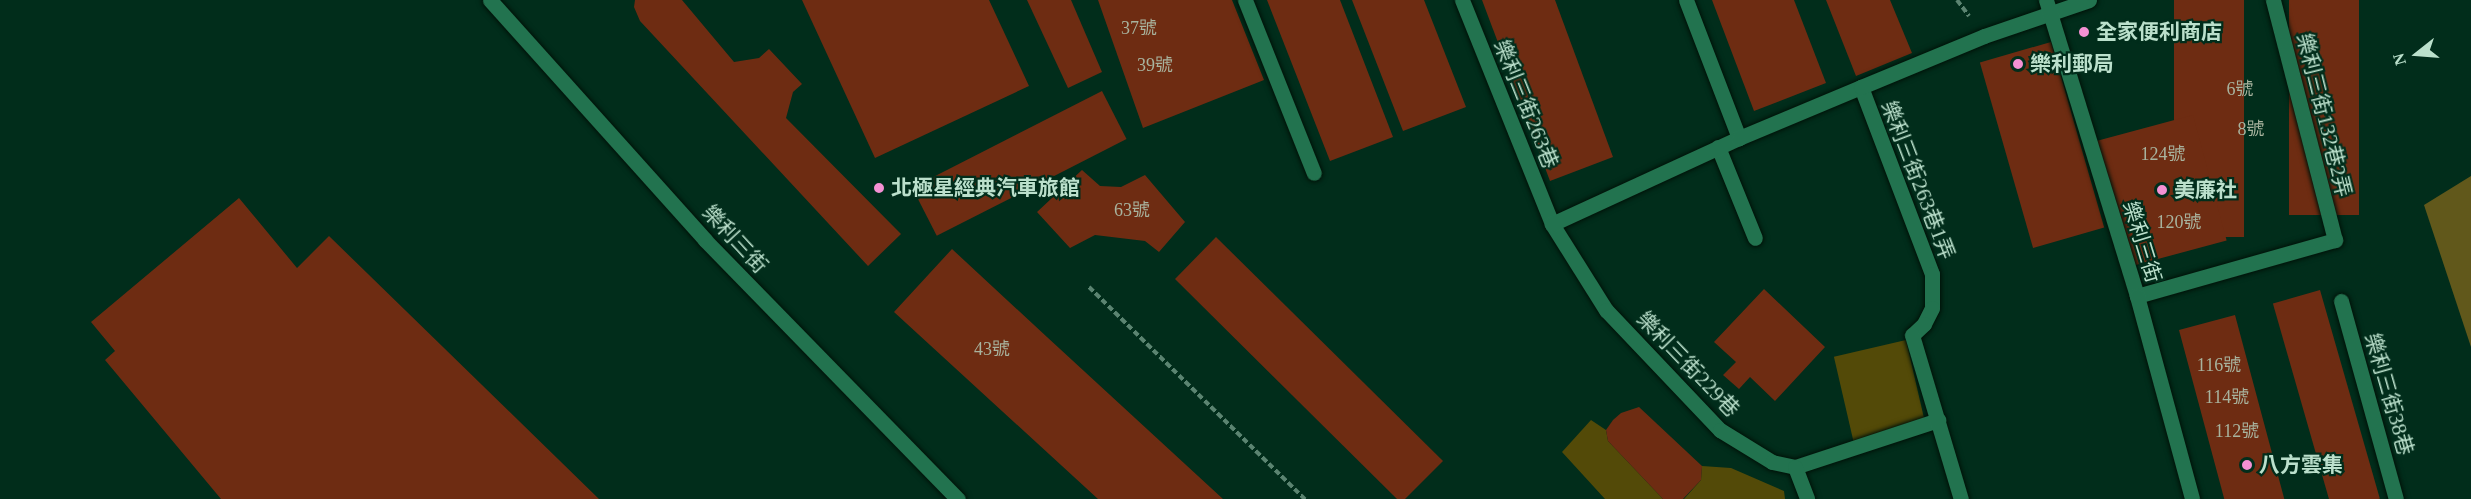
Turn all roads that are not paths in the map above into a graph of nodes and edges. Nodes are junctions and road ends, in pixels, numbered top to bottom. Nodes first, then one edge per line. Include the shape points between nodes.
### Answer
1 (490, 0) edge
2 (1245, 0) edge
3 (1462, 0) edge
4 (1686, 0) edge
5 (2090, 0) edge
6 (2273, 0) edge
7 (2048, 7) edge
8 (1861, 87) junction
9 (1739, 138) junction
10 (1718, 147) junction
11 (1314, 173) dead end
12 (1552, 224) junction
13 (1755, 238) dead end
14 (2137, 296) junction
15 (2341, 301) dead end
16 (1938, 420) junction
17 (1795, 467) junction
18 (958, 499) edge
19 (1807, 499) edge
20 (1961, 499) edge
21 (2192, 499) edge
22 (2396, 499) edge

1 - 18 street, 樂利三街 via 705,240
2 - 11 street
3 - 12 street, 樂利三街263巷
4 - 9 street
5 - 7 street
6 - 14 street, 樂利三街132巷2弄 via 2335,240
7 - 8 street
7 - 14 street, 樂利三街
8 - 9 street
8 - 16 street, 樂利三街263巷1弄 via 1932,274 1932,308 1924,324 1912,335
9 - 10 street
10 - 12 street
10 - 13 street
12 - 17 street, 樂利三街229巷 via 1606,310 1720,430 1772,462
14 - 21 street, 樂利三街
15 - 22 street, 樂利三街38巷
16 - 17 street
16 - 20 street
17 - 19 street

